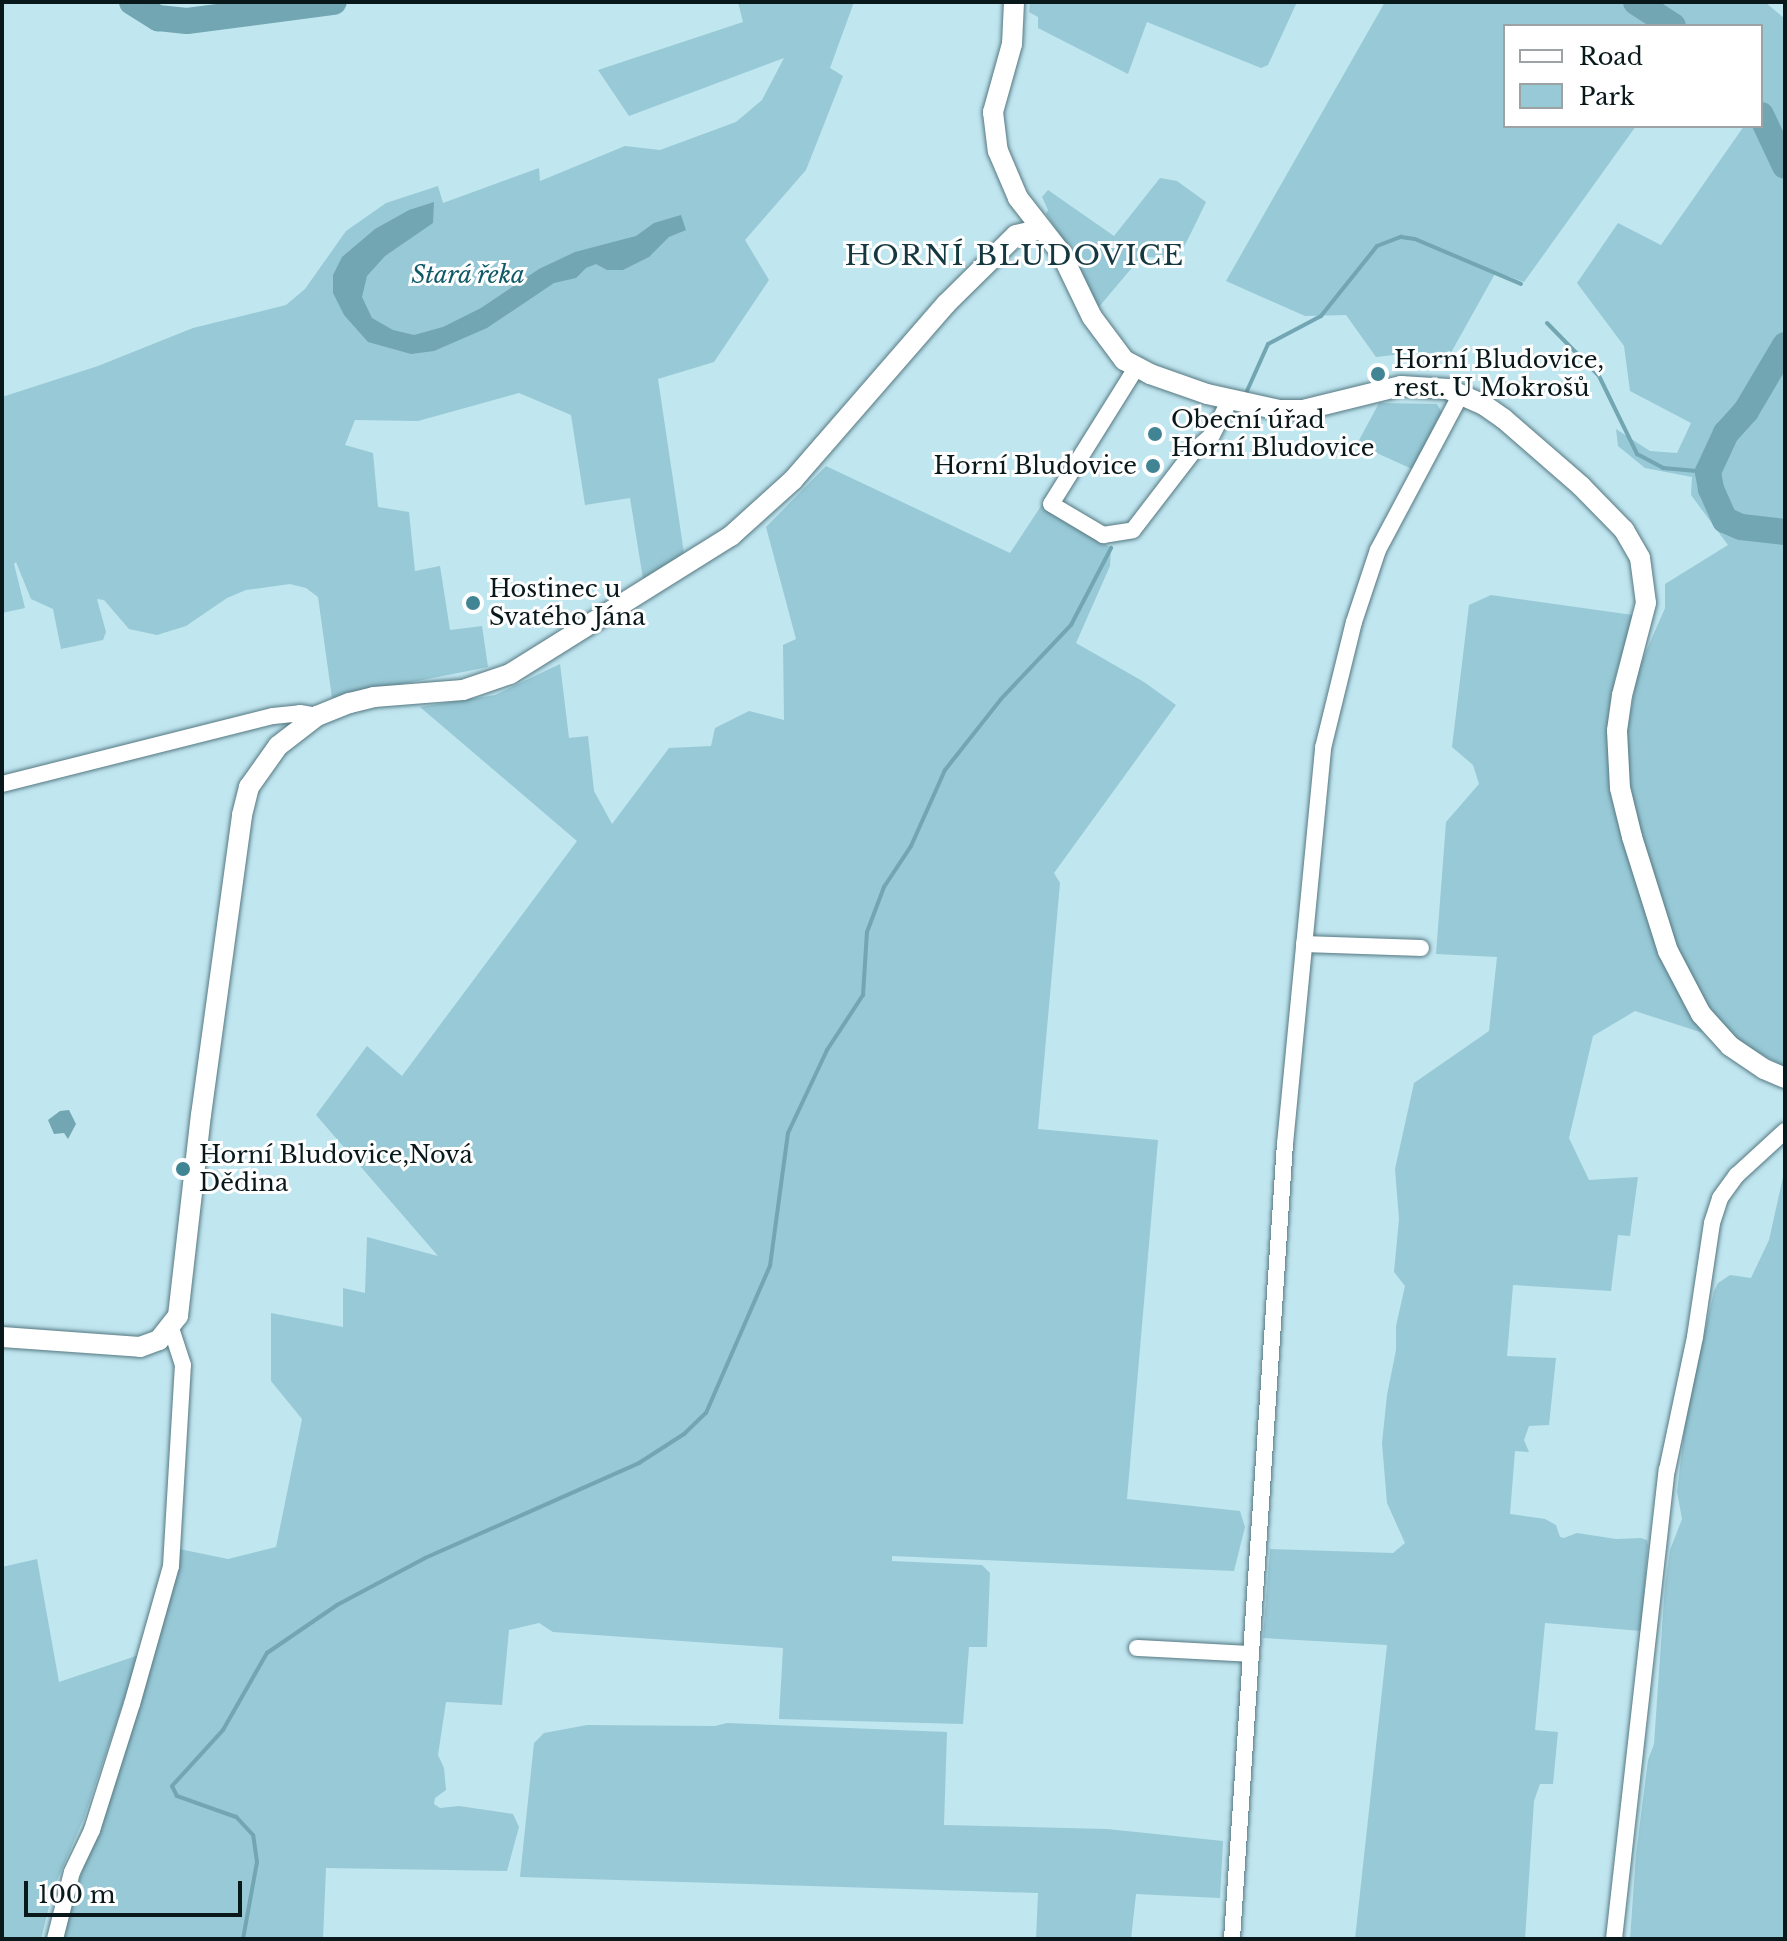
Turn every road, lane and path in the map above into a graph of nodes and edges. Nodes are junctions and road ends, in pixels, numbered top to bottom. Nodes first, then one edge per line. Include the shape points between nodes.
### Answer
1 (1014, 2) edge
2 (1041, 229) junction
3 (1136, 368) junction
4 (1461, 394) junction
5 (1230, 400) junction
6 (317, 716) junction
7 (2, 784) edge
8 (1304, 944) junction
9 (1421, 948) dead end
10 (1785, 1078) edge
11 (1785, 1131) edge
12 (171, 1329) junction
13 (2, 1337) edge
14 (1137, 1648) dead end
15 (1251, 1654) junction
16 (55, 1939) edge
17 (1232, 1939) edge
18 (1614, 1939) edge

1 - 2 street via 1012,44 996,95 994,129 1011,185
2 - 3 street via 1066,261 1104,335
2 - 6 street via 1016,235 946,304 780,494 718,545 495,680 463,690 374,697
3 - 5 street
3 - 5 street via 1051,504 1103,535 1133,530 1212,435
4 - 5 street via 1434,386 1401,386 1303,410
4 - 8 street via 1378,550 1354,622 1323,748
4 - 10 street via 1494,412 1581,486 1624,530 1640,558 1646,603 1617,731 1620,788 1632,837 1668,951 1701,1014 1730,1046
6 - 7 street via 273,716
6 - 12 street via 278,746 258,770 245,799 199,1129 182,1302
8 - 9 street
8 - 15 street via 1285,1144
11 - 18 street via 1737,1175 1720,1198 1712,1223 1667,1470
12 - 13 street via 148,1345 129,1348
12 - 16 street via 183,1365 171,1566
14 - 15 street
15 - 17 street

